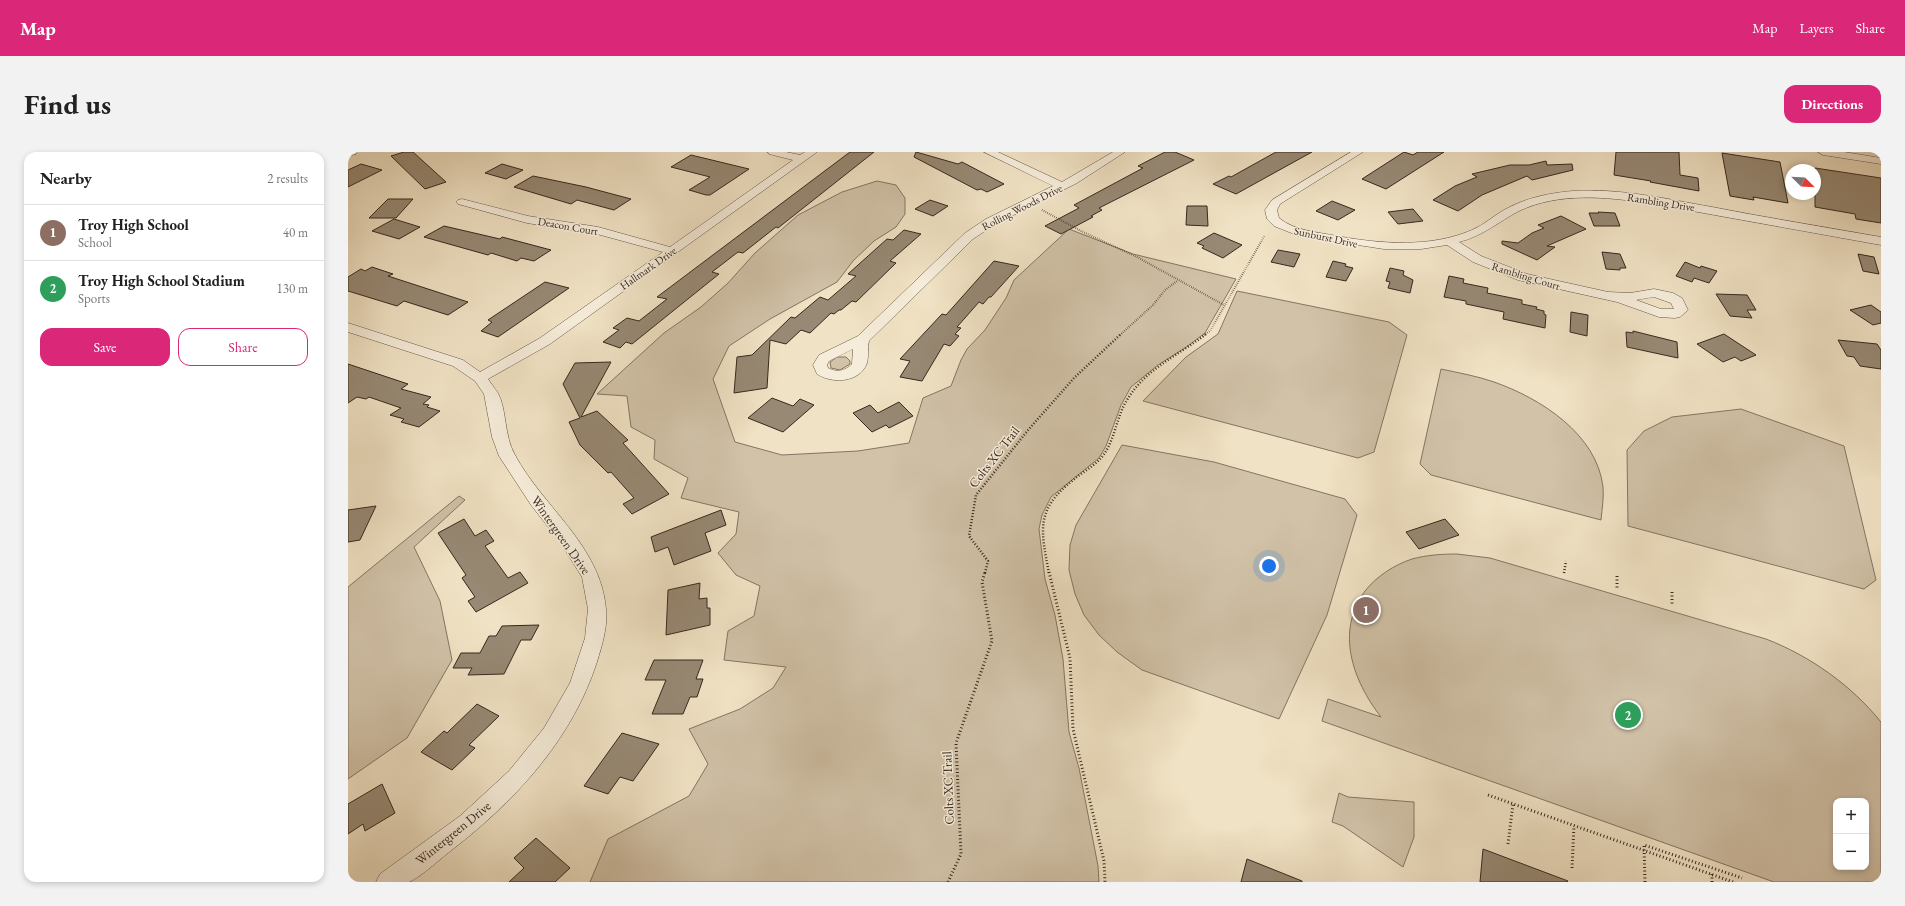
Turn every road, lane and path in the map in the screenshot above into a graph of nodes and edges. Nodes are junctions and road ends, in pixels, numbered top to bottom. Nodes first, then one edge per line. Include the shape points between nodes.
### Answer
1 (352, 152) edge
2 (773, 152) edge
3 (989, 152) edge
4 (1120, 152) edge
5 (1358, 152) edge
6 (1823, 152) edge
7 (348, 153) edge
8 (1850, 154) edge
9 (807, 155) edge
10 (1881, 161) edge
11 (1061, 186) junction
12 (462, 202) dead end
13 (1038, 208) dead end
14 (1265, 235) dead end
15 (1881, 240) edge
16 (1449, 241) junction
17 (673, 251) junction
18 (1177, 280) junction
19 (1609, 296) dead end
20 (1224, 305) junction
21 (348, 328) edge
22 (863, 339) dead end
23 (480, 378) junction
24 (1566, 561) dead end
25 (1564, 573) dead end
26 (1618, 576) dead end
27 (1617, 589) dead end
28 (1672, 592) dead end
29 (1672, 605) dead end
30 (1488, 796) dead end
31 (1513, 804) junction
32 (1574, 826) junction
33 (1508, 844) dead end
34 (1644, 851) junction
35 (1572, 868) dead end
36 (1712, 874) junction
37 (1742, 878) dead end
38 (388, 882) edge
39 (948, 882) edge
40 (1105, 882) edge
41 (1645, 882) edge
42 (1712, 882) edge
43 (1733, 882) edge

1 - 7 street
2 - 9 street
3 - 11 street
4 - 11 street, Rolling Woods Drive
5 - 16 street, Sunburst Drive via 1276,202 1271,210 1273,219 1282,226 1298,232 1364,244 1413,246
6 - 8 street
8 - 10 street
9 - 17 street, Hallmark Drive
11 - 22 street, Rolling Woods Drive via 990,222 969,236
12 - 17 street, Deacon Court via 527,219 598,231
13 - 18 path
14 - 20 path
15 - 16 street, Rambling Drive via 1639,198 1596,194 1566,195 1538,200 1512,210 1480,231
16 - 19 street, Rambling Court via 1477,259 1508,272
17 - 23 street, Hallmark Drive via 545,341
18 - 20 path
18 - 39 path, Colts XC Trail via 1074,378 976,495 969,536 988,561 982,582 992,641 956,743 961,854
20 - 40 path via 1210,331 1145,376 1134,388 1102,458 1060,490 1044,514 1043,541 1070,658 1073,729 1104,861
21 - 23 street, Wintergreen Drive via 458,363
23 - 38 street, Wintergreen Drive via 491,394 500,437 507,456 591,576 597,609 595,638 579,686 552,735 517,778 468,824
24 - 25 path
26 - 27 path
28 - 29 path
30 - 31 path
31 - 32 path
31 - 33 path
32 - 34 path
32 - 35 path
34 - 36 path
34 - 37 path via 1644,845
34 - 41 path
36 - 42 path
36 - 43 path

